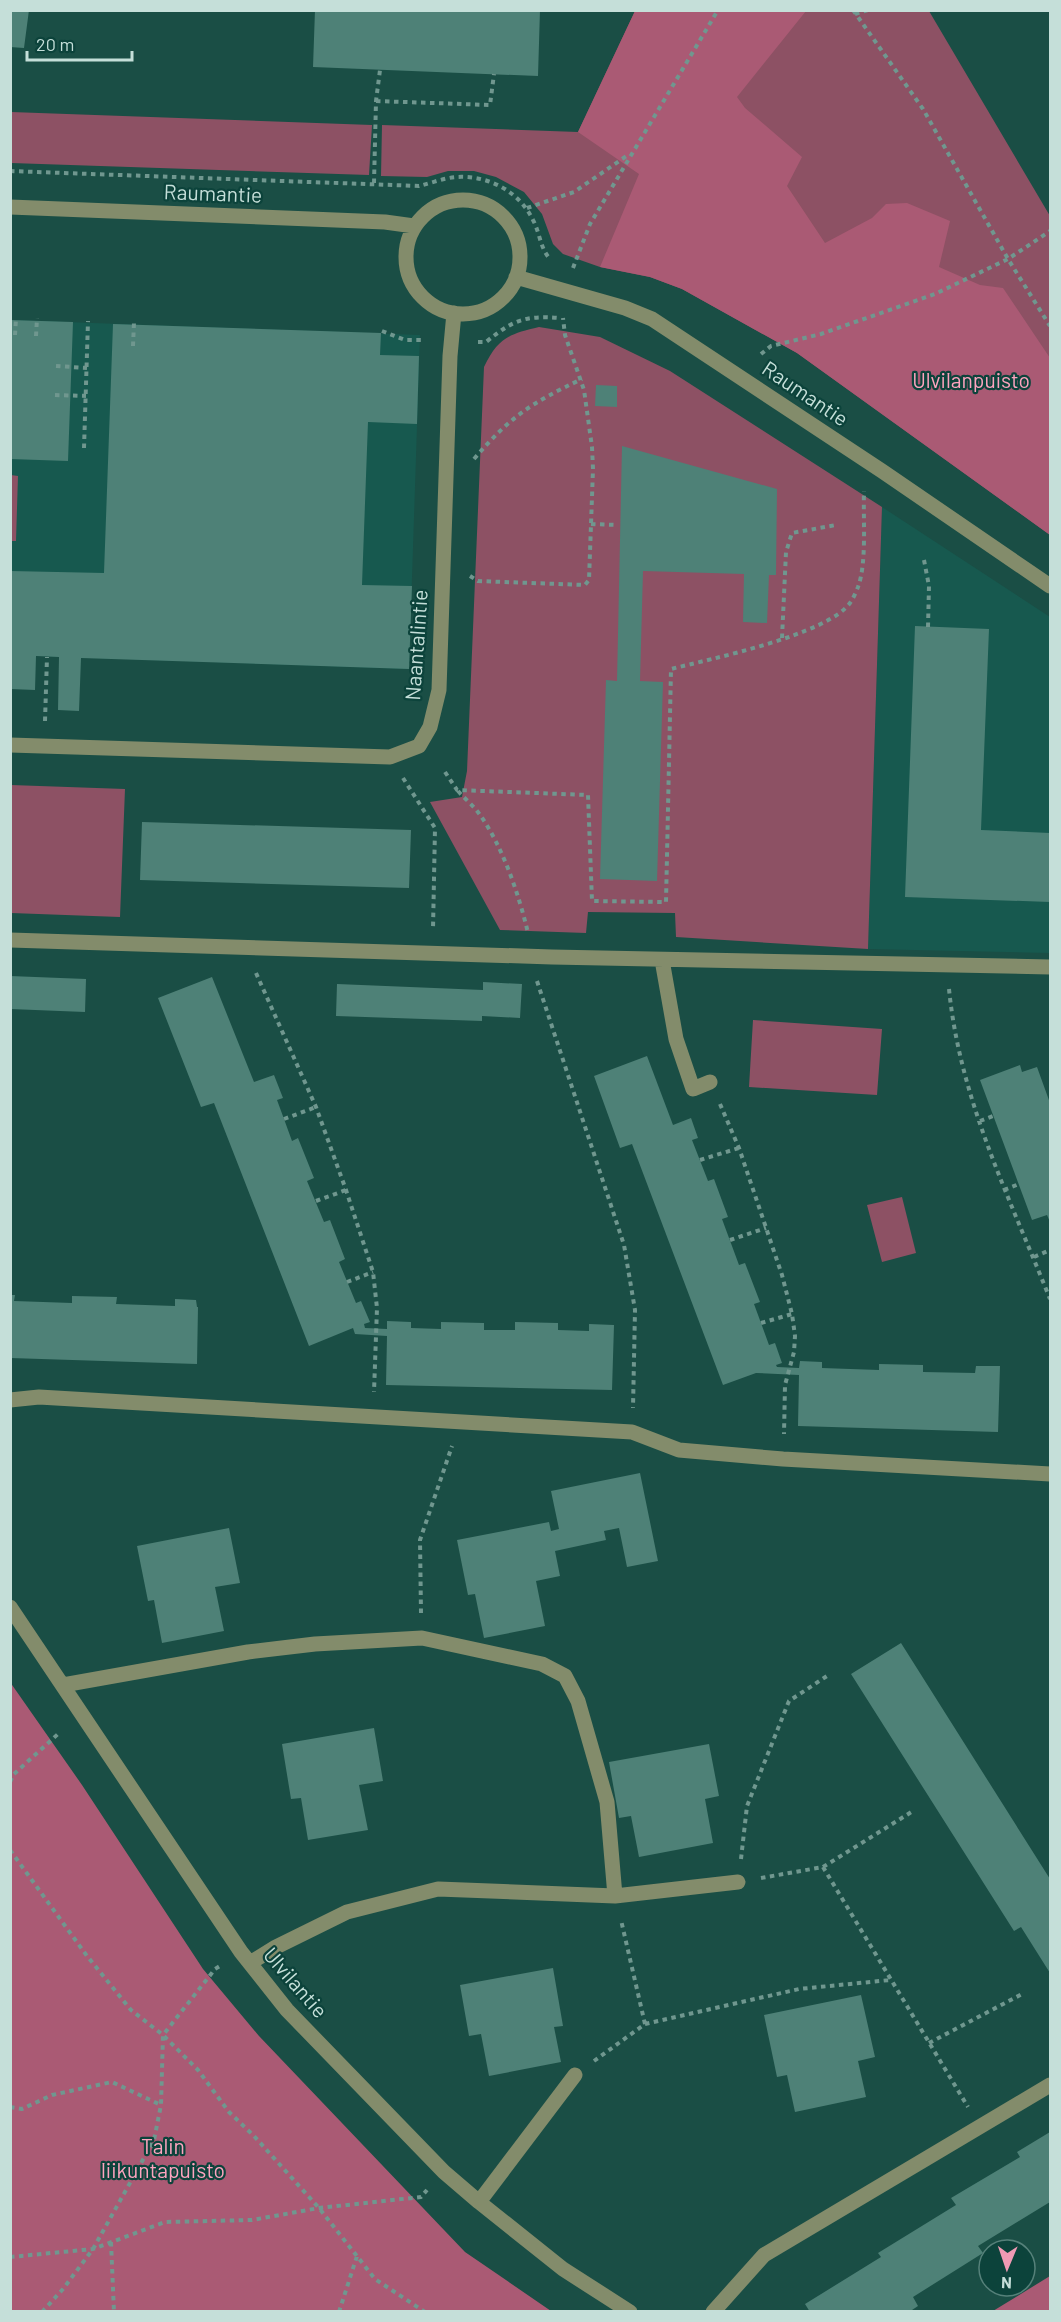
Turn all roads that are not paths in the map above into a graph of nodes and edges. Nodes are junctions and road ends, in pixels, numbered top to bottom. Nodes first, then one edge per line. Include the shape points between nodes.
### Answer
1 (10, 207) edge
2 (414, 226) junction
3 (516, 277) junction
4 (454, 313) junction
5 (1050, 586) edge
6 (10, 745) edge
7 (10, 940) edge
8 (662, 960) junction
9 (1050, 967) edge
10 (710, 1082) road end
11 (10, 1400) edge
12 (1050, 1474) edge
13 (10, 1607) edge
14 (63, 1684) junction
15 (738, 1882) road end
16 (615, 1896) junction
17 (250, 1963) junction
18 (576, 2074) road end
19 (1050, 2085) edge
20 (479, 2202) junction
21 (630, 2312) edge
22 (713, 2312) edge

1 - 2 street, Raumantie
2 - 3 street via 431,208 453,199 485,204 499,212 514,230 520,253
2 - 4 street via 407,241 408,275 433,306
3 - 4 street via 506,294 491,306 473,313
3 - 5 street, Raumantie via 652,319
4 - 6 street, Naantalintie via 439,690 430,728 418,746 390,757
7 - 8 street
8 - 9 street
8 - 10 street via 676,1039 693,1089
11 - 12 street via 39,1398 632,1432 679,1450
13 - 14 street, Ulvilantie
14 - 16 street via 248,1652 422,1638 542,1664 565,1676 578,1701 607,1802
14 - 17 street, Ulvilantie
15 - 16 street
16 - 17 street via 438,1889 347,1912
17 - 20 street, Ulvilantie via 287,2010 444,2172
18 - 20 street
19 - 22 street via 764,2255
20 - 21 street, Ulvilantie via 563,2269

